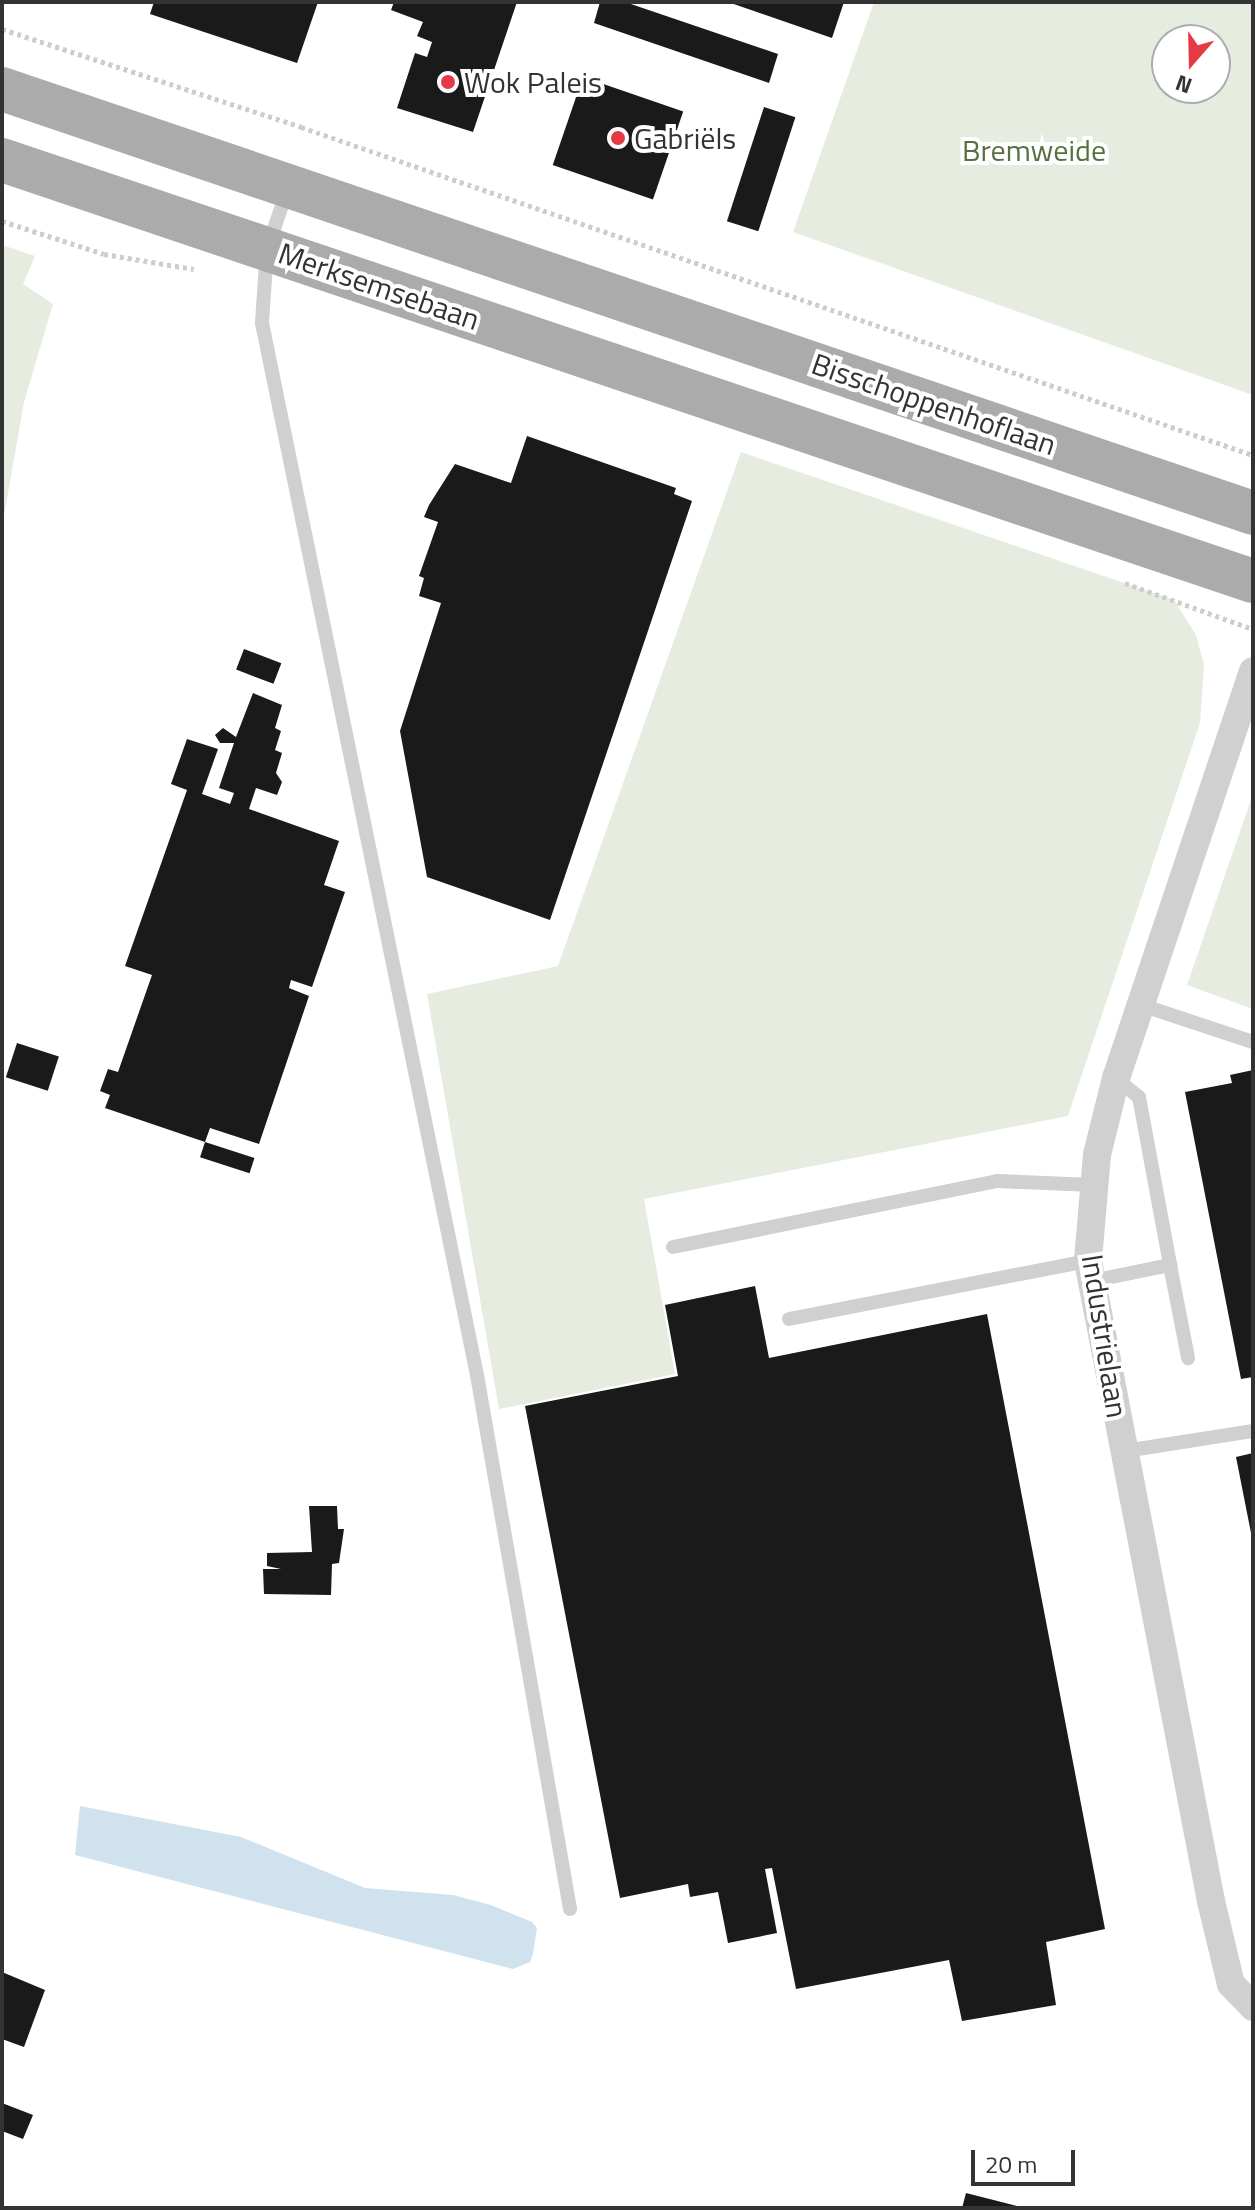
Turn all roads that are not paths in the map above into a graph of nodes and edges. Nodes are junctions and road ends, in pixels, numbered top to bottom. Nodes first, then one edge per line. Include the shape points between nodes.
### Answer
1 (2, 89) edge
2 (2, 160) edge
3 (290, 184) junction
4 (264, 268) junction
5 (1253, 513) edge
6 (1253, 581) edge
7 (1253, 671) edge
8 (1141, 1005) junction
9 (1253, 1042) edge
10 (1116, 1078) junction
11 (1093, 1185) junction
12 (673, 1247) dead end
13 (1170, 1265) junction
14 (1090, 1271) junction
15 (789, 1319) dead end
16 (1188, 1358) dead end
17 (1253, 1431) edge
18 (1125, 1451) junction
19 (570, 1909) dead end
20 (1253, 2007) edge

1 - 3 main road
2 - 4 main road, Merksemsebaan
3 - 4 lane
3 - 5 main road, Bisschoppenhoflaan
4 - 6 main road, Merksemsebaan via 756,413
4 - 19 lane via 265,339 477,1375
7 - 8 street, Industrielaan
8 - 9 lane
8 - 10 street, Industrielaan
10 - 11 street, Industrielaan
10 - 13 lane via 1139,1097
11 - 12 lane via 997,1181
11 - 14 street, Industrielaan
13 - 14 lane
13 - 16 lane
14 - 15 lane
14 - 18 street, Industrielaan
17 - 18 lane
18 - 20 street, Industrielaan via 1211,1901 1231,1984

